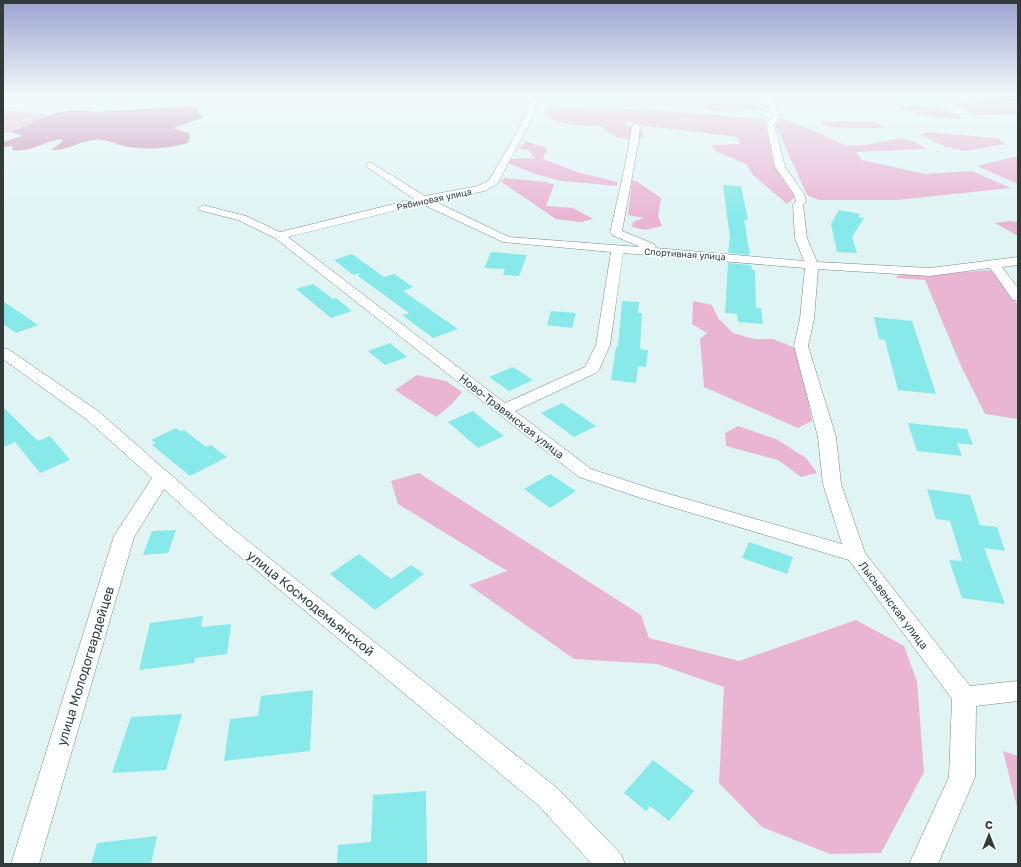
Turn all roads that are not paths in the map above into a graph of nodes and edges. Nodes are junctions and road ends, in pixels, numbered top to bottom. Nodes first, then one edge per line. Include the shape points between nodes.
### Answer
1 (519, 135) edge
2 (635, 135) edge
3 (773, 135) edge
4 (370, 165) dead end
5 (423, 200) junction
6 (203, 208) dead end
7 (279, 236) junction
8 (617, 250) junction
9 (682, 253) junction
10 (1018, 261) edge
11 (993, 264) junction
12 (812, 265) junction
13 (1018, 297) edge
14 (4, 353) edge
15 (504, 410) junction
16 (162, 477) junction
17 (856, 555) junction
18 (1018, 691) edge
19 (964, 697) junction
20 (25, 864) edge
21 (611, 864) edge
22 (922, 864) edge

1 - 5 street, Рябиновая улица via 494,182 481,189
2 - 9 street via 616,233 647,246
3 - 12 street, Лысьвенская улица via 780,167 799,194 801,238
4 - 5 street, Спортивная улица
5 - 7 street, Рябиновая улица
5 - 8 street, Спортивная улица via 507,240
6 - 7 street, Ново-Травянская улица via 242,218
7 - 15 street, Ново-Травянская улица
8 - 9 street, Спортивная улица
8 - 15 street via 603,345 591,370
9 - 12 street, Спортивная улица
10 - 11 street, Спортивная улица
11 - 12 street, Спортивная улица via 930,272
11 - 13 street
12 - 17 street, Лысьвенская улица via 807,319 801,346 827,437 832,484
14 - 16 street, улица Космодемьянской via 92,415
15 - 17 street, Ново-Травянская улица via 585,473
16 - 20 street, улица Молодогвардейцев via 124,536
16 - 21 street, улица Космодемьянской via 221,530 547,796
17 - 19 street, Лысьвенская улица
18 - 19 street
19 - 22 street via 962,777

